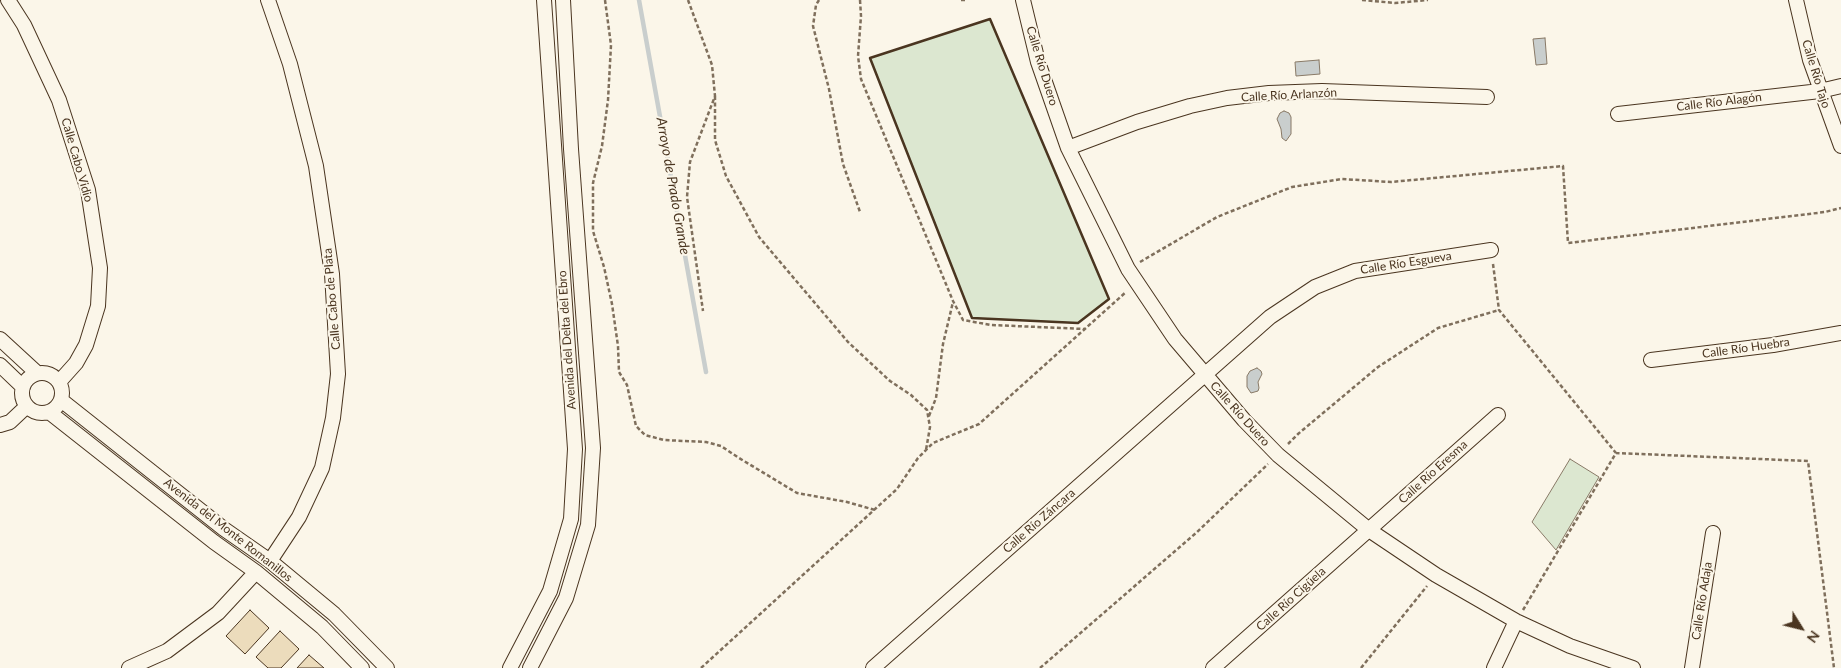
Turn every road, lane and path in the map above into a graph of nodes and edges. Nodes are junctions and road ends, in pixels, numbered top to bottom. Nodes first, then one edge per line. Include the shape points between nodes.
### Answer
1 (8, 0) edge
2 (268, 0) edge
3 (544, 0) edge
4 (563, 0) edge
5 (605, 0) edge
6 (688, 0) edge
7 (820, 0) edge
8 (860, 0) edge
9 (961, 0) edge
10 (966, 0) edge
11 (1023, 0) edge
12 (1362, 0) edge
13 (1428, 0) edge
14 (1796, 0) edge
15 (1841, 86) edge
16 (1820, 91) junction
17 (715, 96) junction
18 (1487, 97) dead end
19 (1618, 114) dead end
20 (1841, 146) edge
21 (1068, 148) junction
22 (1841, 208) edge
23 (860, 212) dead end
24 (1491, 250) joint
25 (1128, 269) junction
26 (1137, 283) junction
27 (953, 301) junction
28 (1499, 310) junction
29 (703, 311) dead end
30 (1085, 329) junction
31 (1841, 333) edge
32 (0, 339) edge
33 (1650, 360) dead end
34 (0, 365) edge
35 (36, 373) junction
36 (1205, 375) junction
37 (59, 382) junction
38 (23, 387) junction
39 (61, 400) junction
40 (27, 406) junction
41 (49, 412) junction
42 (1498, 415) dead end
43 (928, 417) junction
44 (0, 425) edge
45 (926, 450) junction
46 (1616, 453) junction
47 (1278, 455) junction
48 (875, 510) junction
49 (1369, 530) junction
50 (1713, 533) dead end
51 (270, 561) junction
52 (256, 572) junction
53 (1436, 575) junction
54 (1516, 622) junction
55 (129, 668) edge
56 (362, 668) edge
57 (387, 668) edge
58 (510, 668) edge
59 (530, 668) edge
60 (701, 668) edge
61 (873, 668) edge
62 (1040, 668) edge
63 (1213, 668) edge
64 (1361, 668) edge
65 (1494, 668) edge
66 (1634, 668) edge
67 (1692, 668) edge
68 (1834, 668) edge

1 - 37 street, Calle Cabo Vidio via 24,25 60,100 88,190 100,268 98,306 86,345 76,363
2 - 51 street, Calle Cabo de Plata via 290,64 316,166 332,274 338,374 322,468 299,517
3 - 58 street, Avenida del Delta del Ebro via 575,449 571,519 550,591
4 - 59 street, Avenida del Delta del Ebro via 593,448 588,525 566,598
5 - 48 path via 610,46 608,100 593,183 594,231 612,304 618,372 627,385 636,426 644,435 664,440 700,441 721,446 797,493
6 - 17 path via 712,65
7 - 23 path via 816,5 814,26 843,164
8 - 27 path via 858,56 861,79
9 - 10 path
11 - 21 street, Calle Río Duero via 1038,62
12 - 13 path via 1395,3
14 - 16 street, Calle Río Tajo
15 - 16 street, Calle Río Alagón
16 - 19 street, Calle Río Alagón
16 - 20 street, Calle Río Tajo
17 - 29 path via 690,162 687,197
17 - 43 path via 715,140 720,158 726,176 759,237 848,342 890,381 911,395 927,410
18 - 21 street, Calle Río Arlanzón via 1322,91 1226,98 1137,122
21 - 25 street, Calle Río Duero
22 - 25 path via 1568,243 1563,166 1391,182 1342,179 1292,187 1217,217
24 - 28 path
24 - 36 street, Calle Río Esgueva via 1355,271 1315,287 1270,316
25 - 26 street, Calle Río Duero
26 - 30 path
26 - 36 street, Calle Río Duero via 1175,339
27 - 30 path via 963,320 992,325
27 - 43 path via 936,398
28 - 46 path
28 - 47 path via 1438,328 1378,367 1298,434
30 - 45 path via 979,424 933,443
31 - 33 street, Calle Río Huebra
32 - 35 street
34 - 38 street
35 - 37 street via 49,374
35 - 38 street
36 - 47 street, Calle Río Duero
36 - 61 street, Calle Río Záncara
37 - 39 street
38 - 40 street
39 - 41 street
39 - 51 street, Avenida del Monte Romanillos via 224,529
40 - 41 street via 37,412
40 - 44 street via 10,422
41 - 52 street, Avenida del Monte Romanillos
42 - 49 street, Calle Río Eresma
43 - 45 path via 930,427
45 - 48 path via 897,489
46 - 54 path
46 - 68 path via 1808,461
47 - 49 street, Calle Río Duero
47 - 62 path via 1196,533
48 - 60 path
49 - 53 street, Calle Río Duero
49 - 63 street, Calle Río Cigüela
50 - 67 street, Calle Río Adaja
51 - 57 street, Avenida del Monte Romanillos via 334,614
52 - 55 street via 218,612 167,651
52 - 56 street, Avenida del Monte Romanillos via 322,627
53 - 54 street, Calle Río Duero
53 - 64 path
54 - 65 street
54 - 66 street, Calle Río Duero via 1570,646

